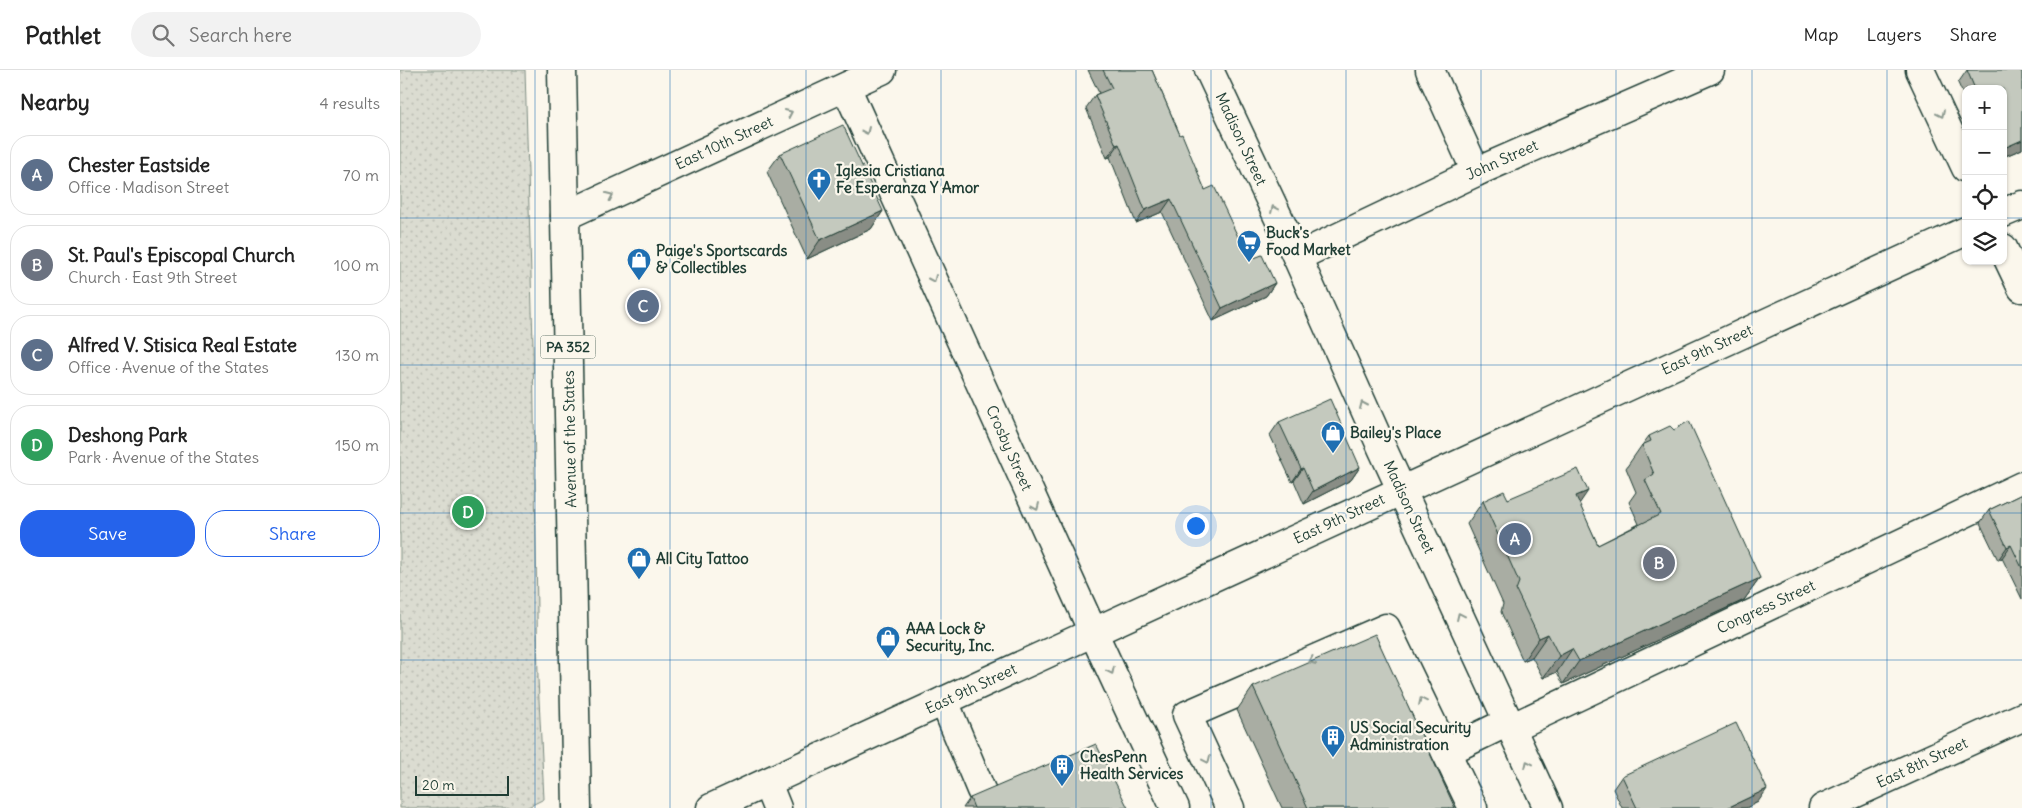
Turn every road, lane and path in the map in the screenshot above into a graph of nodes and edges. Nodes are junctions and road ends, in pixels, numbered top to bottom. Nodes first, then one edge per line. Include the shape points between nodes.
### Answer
1 (562, 70) edge
2 (882, 70) edge
3 (1209, 70) edge
4 (1430, 70) edge
5 (1710, 70) edge
6 (1920, 70) edge
7 (846, 87) junction
8 (1962, 159) edge
9 (1476, 172) junction
10 (2022, 205) edge
11 (2007, 211) edge
12 (565, 216) junction
13 (1962, 233) edge
14 (2007, 256) edge
15 (1297, 257) junction
16 (2022, 288) edge
17 (2022, 486) edge
18 (1401, 490) junction
19 (1093, 632) junction
20 (944, 701) junction
21 (2022, 717) edge
22 (1510, 725) junction
23 (1446, 752) junction
24 (767, 783) junction
25 (981, 790) dead end
26 (577, 808) edge
27 (711, 808) edge
28 (776, 808) edge
29 (1175, 808) edge
30 (1230, 808) edge
31 (1473, 808) edge
32 (1548, 808) edge
33 (1823, 808) edge

1 - 12 street, Avenue of the States / PA 352
2 - 7 street, East 10th Street
15 -> 3 street, Madison Street
4 - 9 street
5 - 9 street, John Street
6 -> 8 street
12 -> 7 street, East 10th Street
7 -> 19 street, Crosby Street
9 - 15 street, John Street
10 - 11 street
12 - 26 street, Avenue of the States / PA 352
13 - 18 street, East 9th Street
14 - 16 street
18 -> 15 street, Madison Street
17 - 22 street, Congress Street
18 - 19 street, East 9th Street
22 -> 18 street, Madison Street
19 - 20 street, East 9th Street
19 -> 29 street, Crosby Street
20 - 24 street, East 9th Street
20 - 25 street
21 - 33 street, East 8th Street
22 - 23 street, Congress Street
32 -> 22 street, Madison Street
23 -> 30 street via 1386,628 1187,715
23 - 31 street
24 - 27 street, East 9th Street
24 - 28 street

